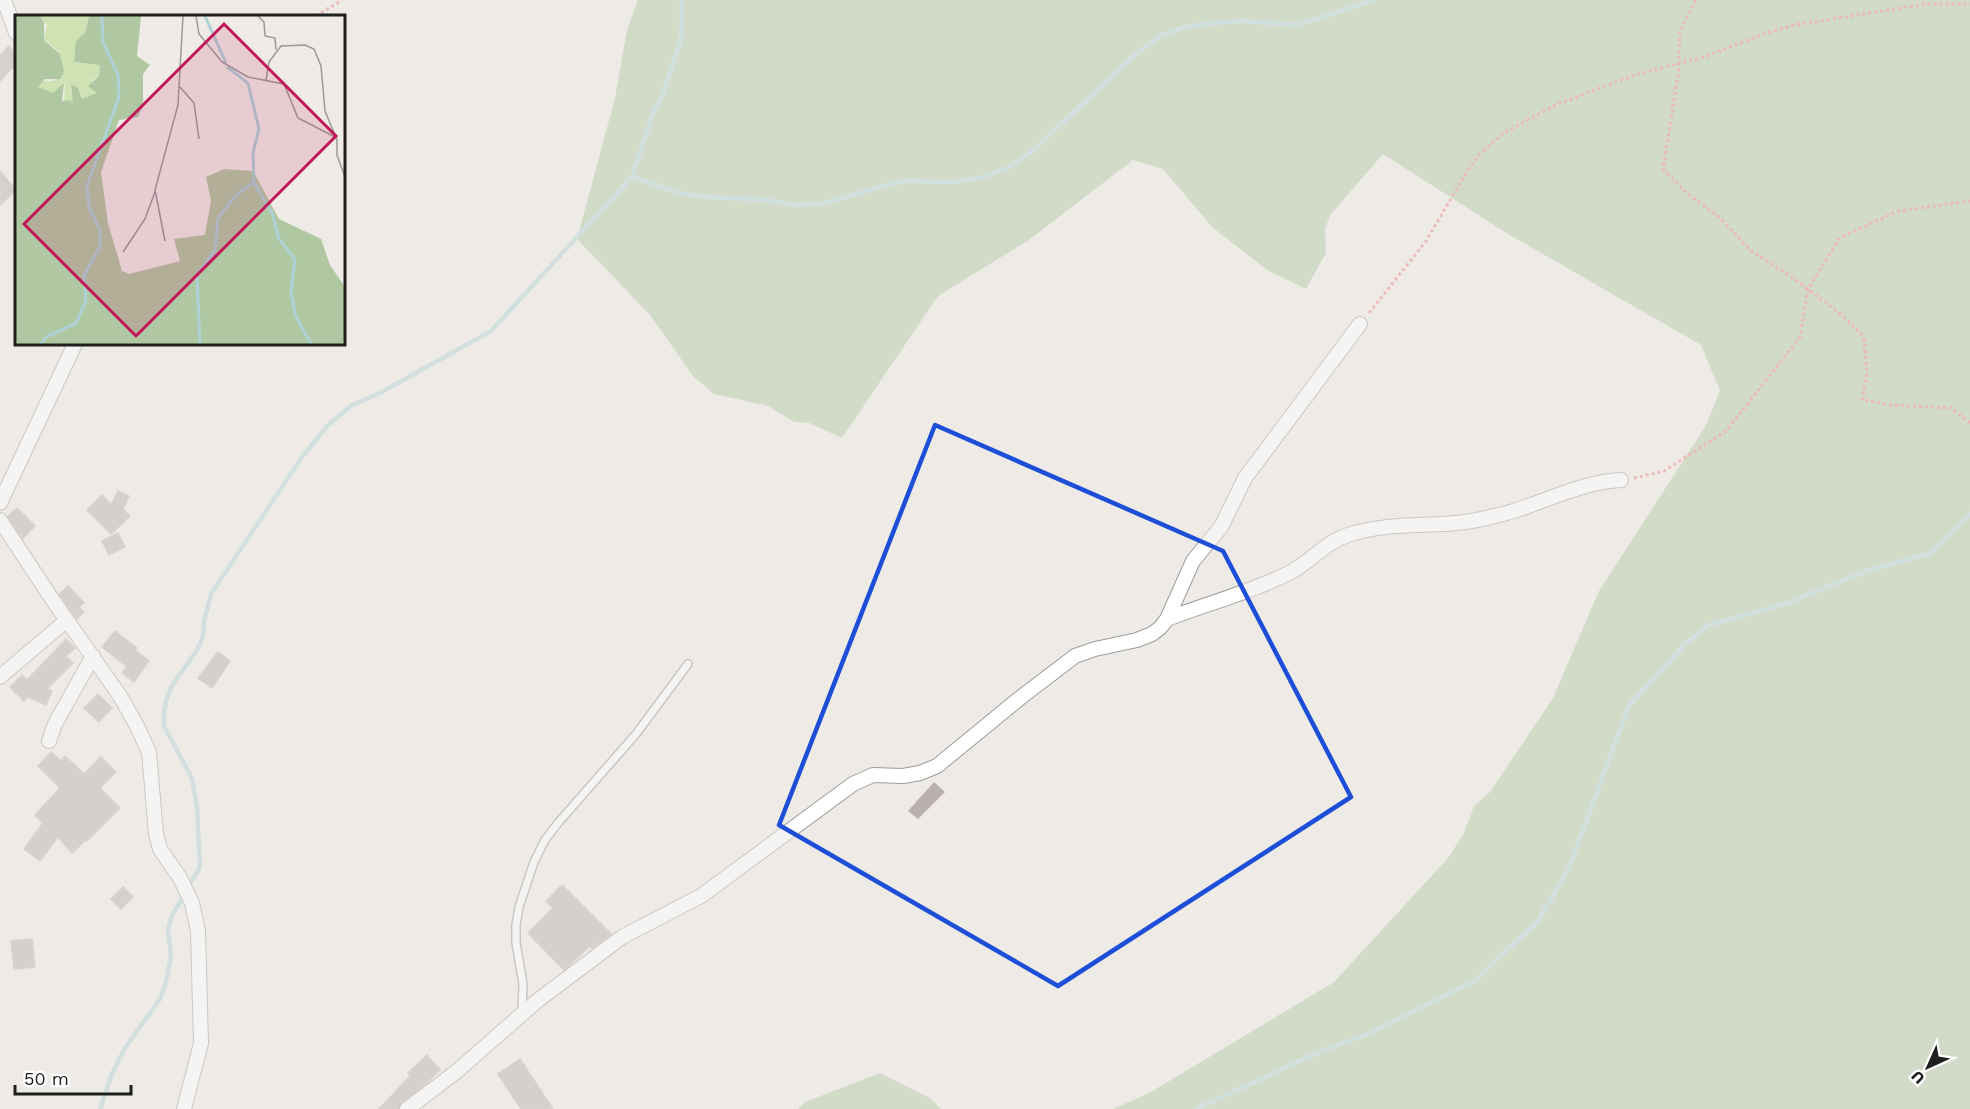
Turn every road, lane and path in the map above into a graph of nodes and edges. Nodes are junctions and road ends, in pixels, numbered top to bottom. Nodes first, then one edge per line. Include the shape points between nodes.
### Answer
1 (3, 0) edge
2 (342, 0) edge
3 (1696, 0) edge
4 (1970, 4) edge
5 (0, 8) edge
6 (318, 15) edge
7 (15, 30) edge
8 (1679, 63) junction
9 (1970, 201) edge
10 (1808, 289) junction
11 (1360, 324) joint
12 (75, 345) edge
13 (1970, 423) edge
14 (1621, 480) joint
15 (0, 503) edge
16 (0, 519) edge
17 (1167, 619) junction
18 (67, 620) junction
19 (93, 656) junction
20 (688, 664) dead end
21 (0, 677) edge
22 (49, 741) dead end
23 (522, 1014) junction
24 (184, 1109) edge
25 (407, 1109) edge

1 - 5 street
1 - 7 street
2 - 6 path
3 - 8 path via 1680,31
4 - 8 path via 1926,4 1794,25
8 - 10 path via 1663,169 1719,217 1750,250
8 - 11 path via 1632,76 1558,105 1505,132 1480,154 1426,241
9 - 10 path via 1898,211 1840,238
10 - 13 path via 1864,337 1867,374 1862,400 1951,408
10 - 14 path via 1800,338 1726,431 1664,471
11 - 17 street via 1245,478 1221,527 1192,561
12 - 15 street
14 - 17 street via 1592,483 1468,522 1390,525 1347,535 1290,572
16 - 18 street
17 - 23 street via 1152,634 1075,656 937,766 903,776 873,775 853,784 701,896 622,936
18 - 19 street
18 - 21 street
19 - 22 street
19 - 24 street via 149,752 160,849 192,903 198,931 201,1043
20 - 23 lane via 636,734 558,823 534,862 516,925 523,984
23 - 25 street

